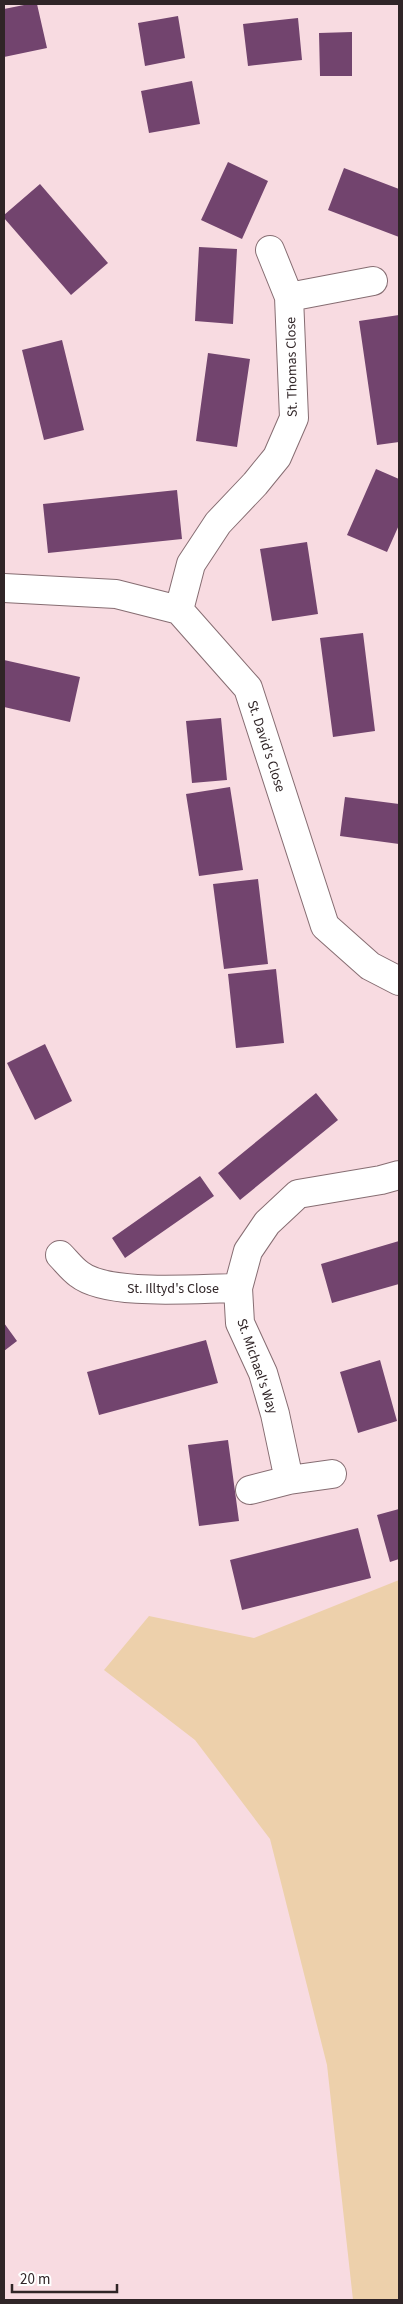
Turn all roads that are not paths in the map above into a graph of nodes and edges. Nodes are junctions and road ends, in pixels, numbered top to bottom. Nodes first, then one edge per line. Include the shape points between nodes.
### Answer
1 (270, 250) dead end
2 (373, 282) dead end
3 (288, 297) junction
4 (4, 588) edge
5 (179, 610) junction
6 (399, 981) edge
7 (399, 1175) edge
8 (60, 1255) dead end
9 (238, 1288) junction
10 (332, 1474) dead end
11 (289, 1480) junction
12 (250, 1490) dead end

1 - 3 street, St. Thomas Close
2 - 3 street, St. Thomas Close
3 - 5 street, St. Thomas Close via 294,418 277,457 218,523 191,564
4 - 5 street via 116,594
5 - 6 street, St. David's Close via 248,688 325,926 370,966
7 - 9 street, St. Michael's Way via 298,1194 267,1223 248,1251
8 - 9 street, St. Illtyd's Close via 79,1275 101,1284 131,1289
9 - 11 street, St. Michael's Way via 240,1323 263,1373
10 - 11 street
11 - 12 street

